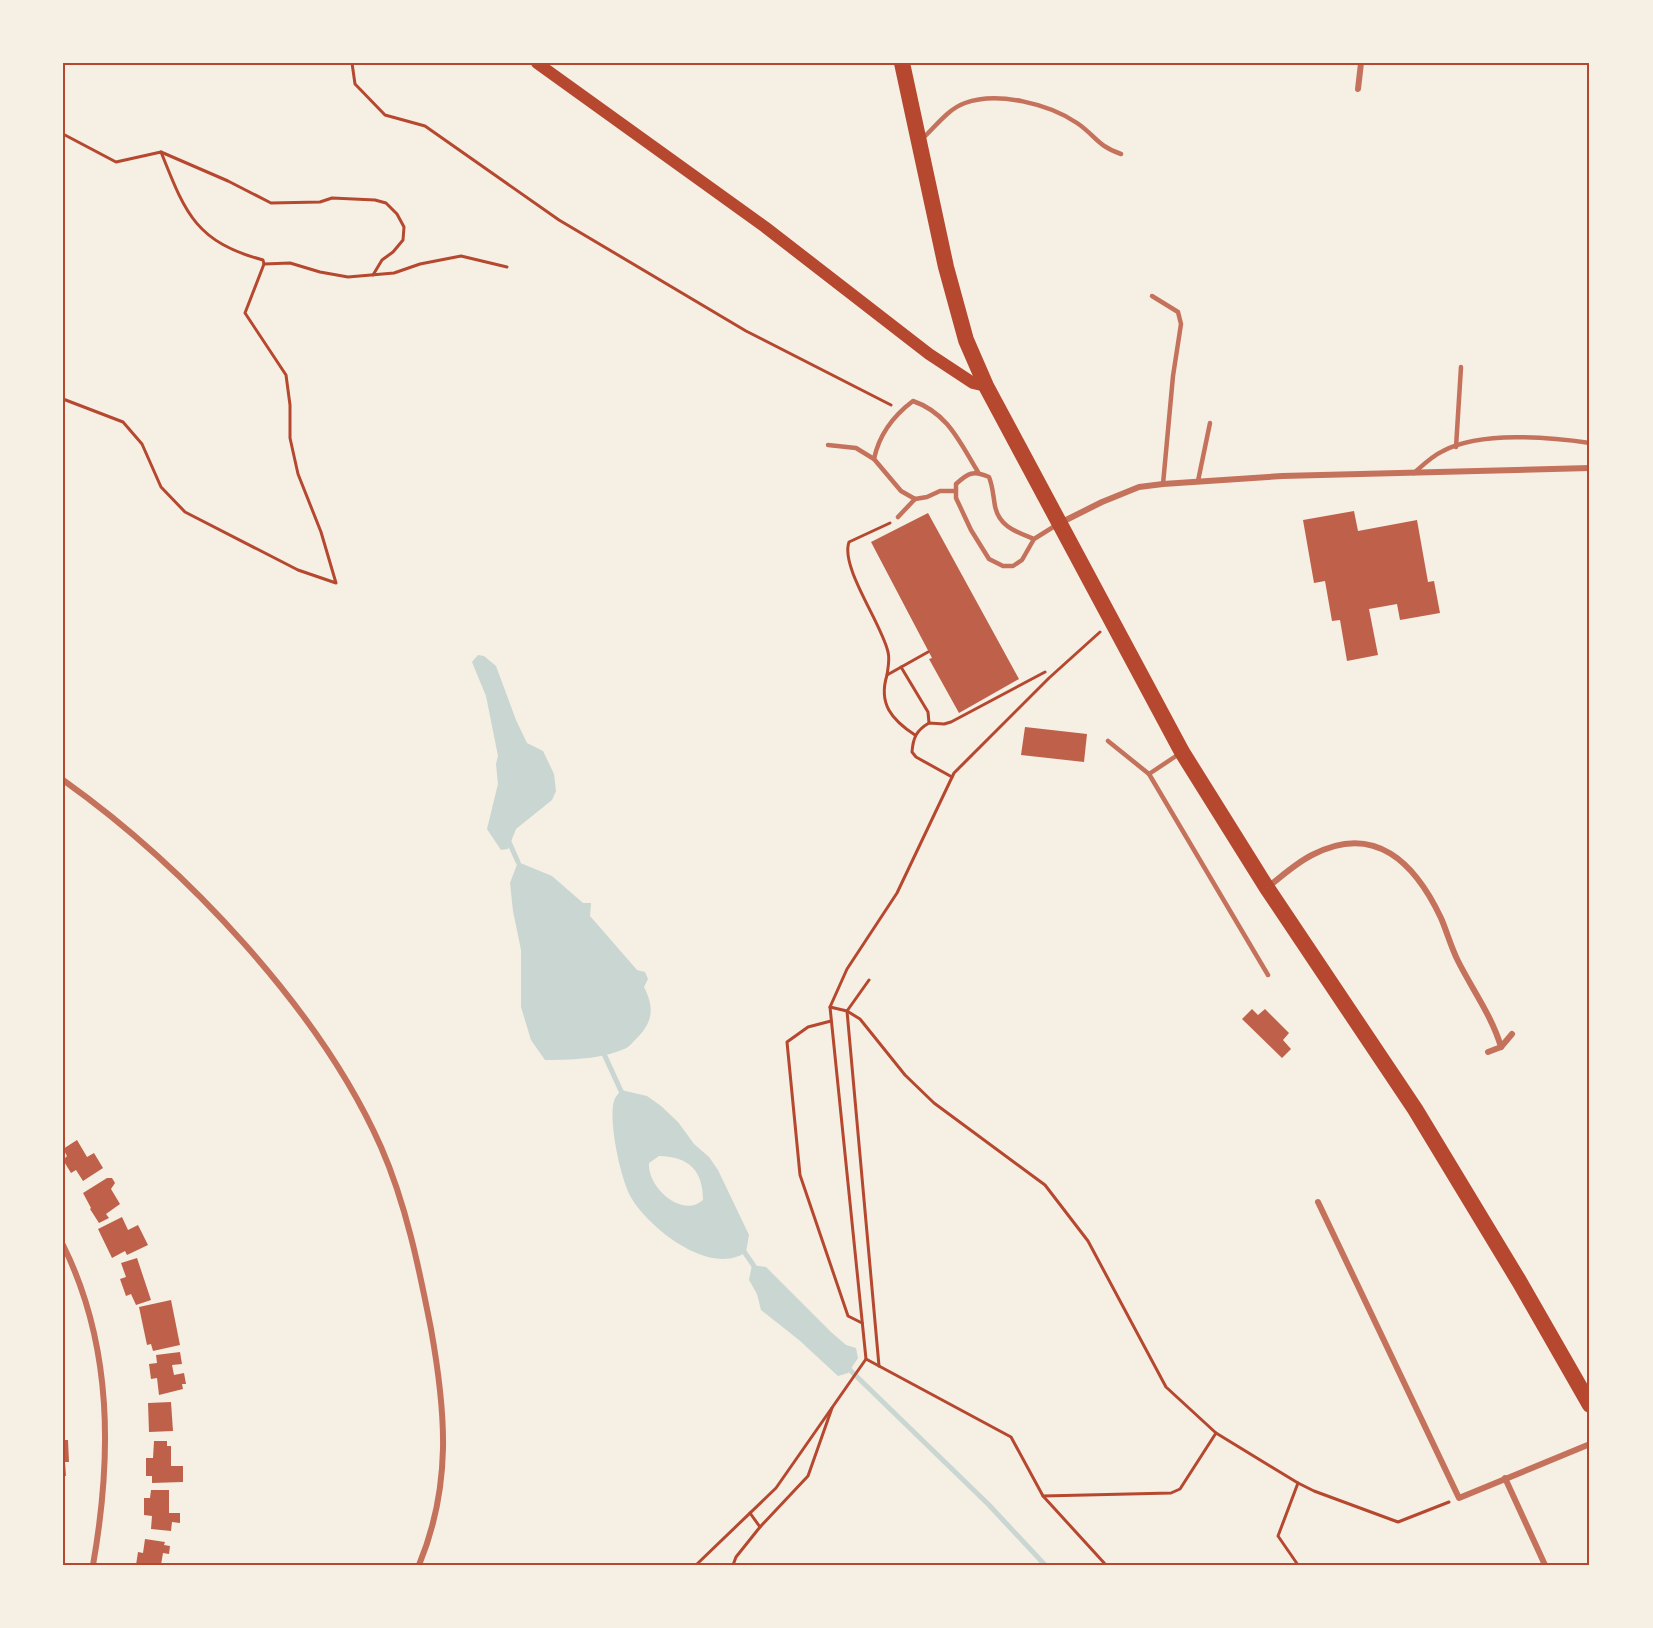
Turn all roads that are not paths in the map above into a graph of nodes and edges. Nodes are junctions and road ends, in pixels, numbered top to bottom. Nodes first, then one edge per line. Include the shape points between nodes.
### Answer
1 (537, 63) edge
2 (902, 63) edge
3 (1361, 63) edge
4 (1358, 88) dead end
5 (919, 142) junction
6 (1121, 154) dead end
7 (1152, 296) dead end
8 (1461, 368) dead end
9 (986, 386) junction
10 (1210, 423) dead end
11 (1590, 443) edge
12 (828, 445) dead end
13 (1456, 447) junction
14 (874, 459) junction
15 (1590, 468) edge
16 (978, 472) junction
17 (1414, 473) junction
18 (1198, 481) junction
19 (1163, 484) junction
20 (954, 491) junction
21 (915, 499) junction
22 (898, 518) road end
23 (1060, 523) junction
24 (1034, 539) junction
25 (1108, 741) dead end
26 (1182, 752) junction
27 (1149, 774) junction
28 (63, 780) edge
29 (1267, 888) junction
30 (1268, 975) dead end
31 (1512, 1034) dead end
32 (1501, 1047) junction
33 (1488, 1052) dead end
34 (1318, 1202) dead end
35 (63, 1245) edge
36 (1590, 1406) edge
37 (1590, 1444) edge
38 (1505, 1478) junction
39 (93, 1565) edge
40 (419, 1565) edge
41 (1545, 1565) edge

1 - 9 main road via 765,227 929,354 973,383
2 - 5 highway
3 - 4 street
5 - 6 lane via 965,103 1008,99 1061,114 1101,146
5 - 9 highway via 966,340
7 - 19 lane via 1178,312 1181,324
8 - 13 lane
9 - 23 highway
10 - 18 lane
11 - 13 lane via 1537,437 1498,438
12 - 14 lane via 856,448
13 - 17 lane via 1445,450
14 - 16 lane via 888,426 913,401 939,415 954,431
14 - 21 lane via 901,491
15 - 17 street
16 - 20 lane via 965,475
16 - 24 lane via 988,477 994,490 999,519
17 - 18 street
18 - 19 street
19 - 23 street via 1102,502
20 - 21 lane
20 - 24 lane via 989,560 1013,566 1022,560
21 - 22 lane
23 - 24 lane
23 - 26 highway
25 - 27 lane
26 - 27 lane
26 - 29 highway
27 - 30 lane
28 - 40 street via 154,853 250,951 325,1047 380,1145 403,1208 422,1283 439,1378 443,1474 431,1536
29 - 32 street via 1313,854 1339,845 1364,843 1392,853 1416,875 1440,917
29 - 36 highway via 1415,1109
31 - 32 street
32 - 33 street
34 - 38 street via 1459,1498
35 - 39 street via 87,1306 104,1403 104,1498
37 - 38 street
38 - 41 street

